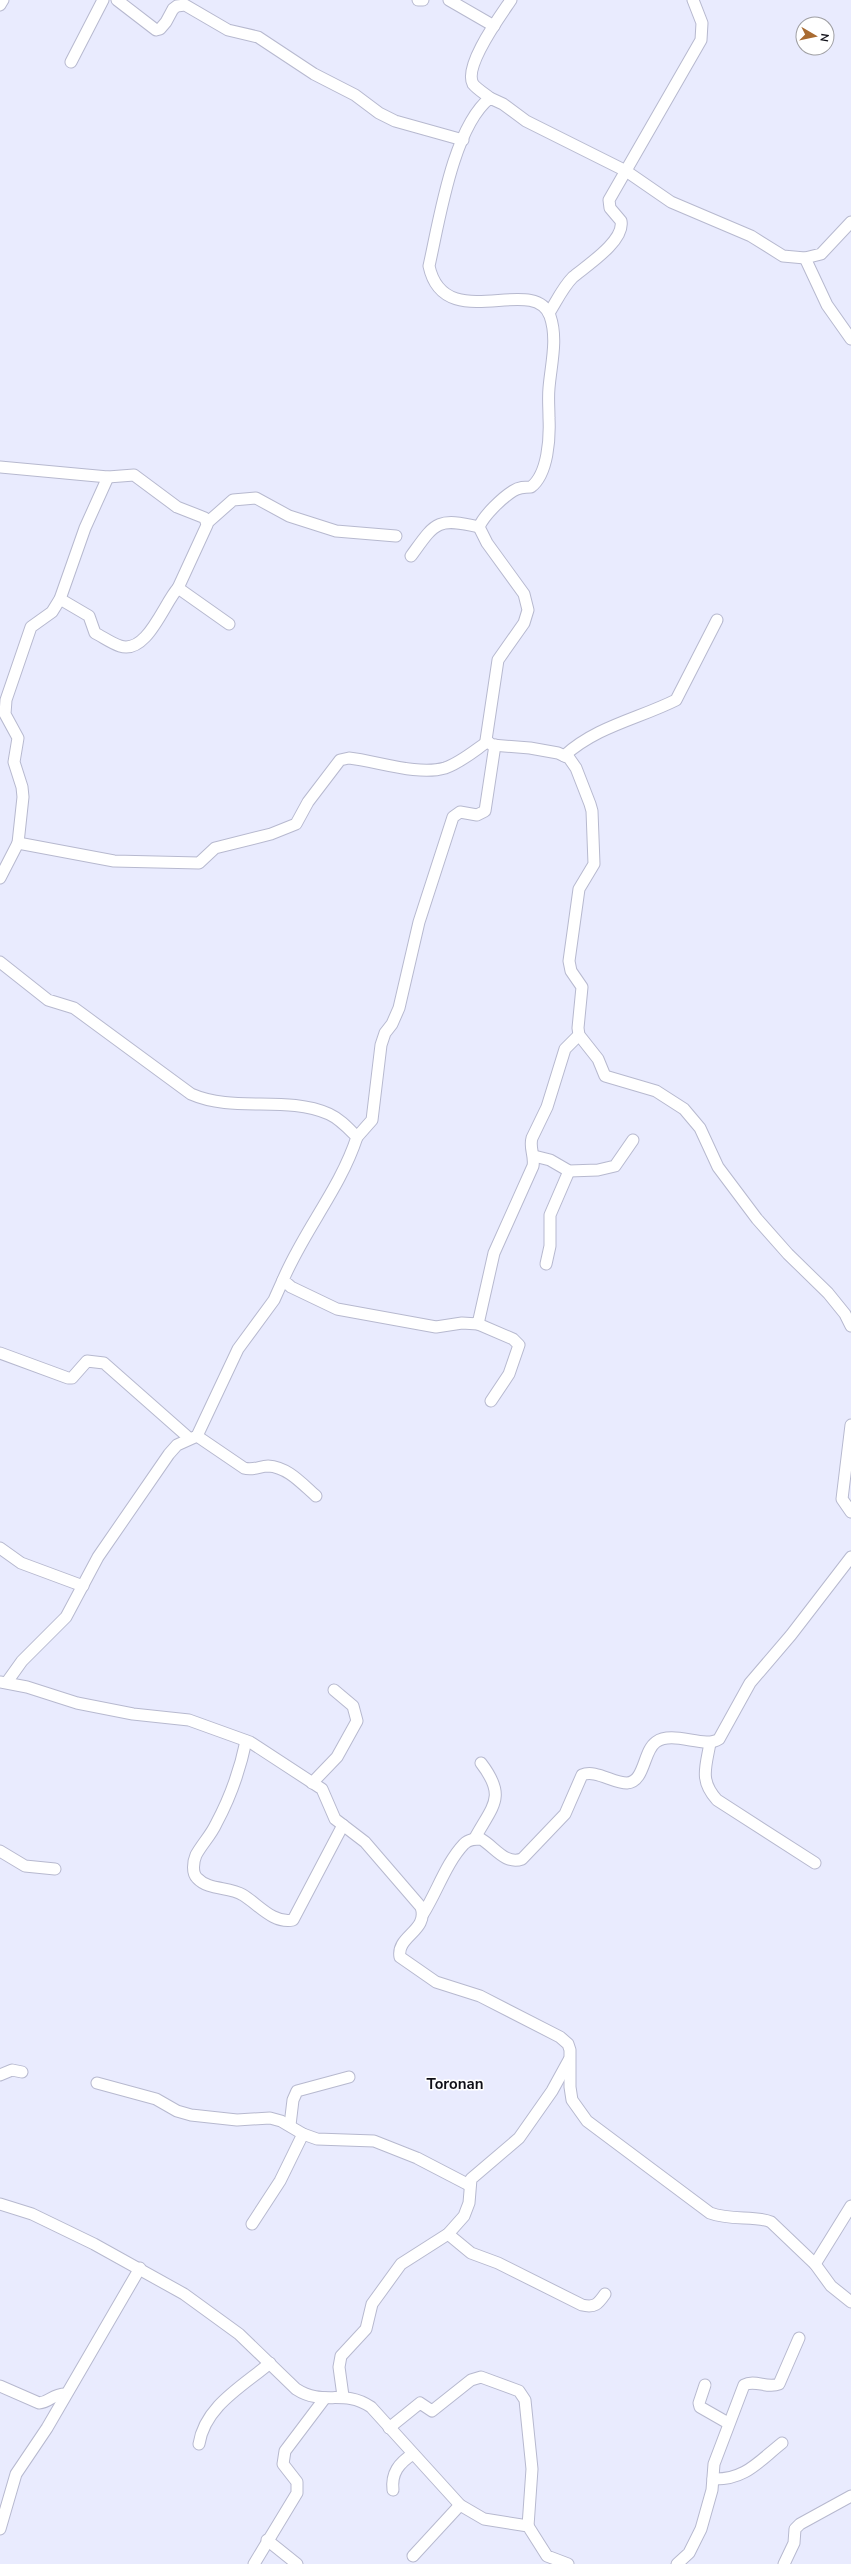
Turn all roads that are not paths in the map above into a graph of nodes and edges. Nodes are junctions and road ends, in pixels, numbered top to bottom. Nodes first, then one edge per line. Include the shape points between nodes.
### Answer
1 (3, 0) edge
2 (103, 0) edge
3 (117, 0) edge
4 (418, 0) edge
5 (423, 0) edge
6 (449, 0) edge
7 (511, 0) edge
8 (693, 0) edge
9 (0, 5) edge
10 (494, 26) junction
11 (71, 62) dead end
12 (490, 98) junction
13 (463, 140) junction
14 (626, 171) junction
15 (851, 222) edge
16 (806, 258) junction
17 (549, 314) junction
18 (851, 338) edge
19 (0, 467) edge
20 (108, 477) junction
21 (208, 522) junction
22 (479, 527) junction
23 (396, 536) dead end
24 (411, 556) dead end
25 (178, 588) junction
26 (60, 599) junction
27 (717, 620) dead end
28 (229, 624) dead end
29 (491, 743) junction
30 (564, 756) junction
31 (18, 843) junction
32 (0, 878) edge
33 (0, 962) edge
34 (579, 1035) junction
35 (357, 1136) junction
36 (633, 1140) dead end
37 (534, 1156) junction
38 (569, 1171) junction
39 (546, 1264) dead end
40 (283, 1280) junction
41 (478, 1324) junction
42 (851, 1326) edge
43 (0, 1353) edge
44 (491, 1401) dead end
45 (851, 1424) edge
46 (193, 1437) junction
47 (316, 1496) dead end
48 (851, 1512) edge
49 (0, 1548) edge
50 (851, 1557) edge
51 (83, 1586) junction
52 (4, 1682) edge
53 (334, 1690) dead end
54 (246, 1741) junction
55 (710, 1743) junction
56 (481, 1763) dead end
57 (312, 1782) junction
58 (343, 1825) junction
59 (475, 1838) junction
60 (0, 1851) edge
61 (815, 1863) dead end
62 (55, 1868) dead end
63 (424, 1914) junction
64 (571, 2057) junction
65 (22, 2072) dead end
66 (0, 2074) edge
67 (349, 2077) dead end
68 (97, 2083) dead end
69 (290, 2125) junction
70 (303, 2134) junction
71 (469, 2185) junction
72 (0, 2204) edge
73 (850, 2210) edge
74 (252, 2224) dead end
75 (448, 2234) junction
76 (816, 2264) junction
77 (140, 2268) junction
78 (605, 2294) dead end
79 (851, 2302) edge
80 (799, 2338) dead end
81 (270, 2363) junction
82 (0, 2386) edge
83 (704, 2386) dead end
84 (66, 2394) junction
85 (343, 2396) junction
86 (325, 2398) junction
87 (728, 2423) junction
88 (389, 2428) junction
89 (782, 2442) dead end
90 (199, 2444) dead end
91 (413, 2454) junction
92 (713, 2479) junction
93 (393, 2490) dead end
94 (851, 2496) edge
95 (460, 2505) junction
96 (528, 2526) junction
97 (0, 2529) edge
98 (267, 2540) junction
99 (412, 2556) dead end
100 (254, 2564) edge
101 (297, 2564) edge
102 (568, 2564) edge
103 (677, 2564) edge
104 (784, 2564) edge

1 - 9 street
2 - 11 street
3 - 13 street via 156,30 166,22 173,9 186,5 228,30 258,37 314,74 355,95 379,113 395,121
4 - 5 street
6 - 10 street
7 - 10 street
8 - 14 street via 702,23 701,40
10 - 12 street via 472,72 474,84
12 - 13 street via 485,102
12 - 14 street via 532,124
13 - 17 street via 445,193 429,266 432,278 448,296 459,300 526,300 536,302
14 - 16 street via 671,202 751,236 783,256
14 - 17 street via 608,204 621,221 620,232 568,283
15 - 16 street via 821,254
16 - 18 street via 827,306
17 - 22 street via 554,352 548,399 549,438 539,478 531,487 513,490
19 - 20 street
20 - 21 street via 134,476 177,507
20 - 26 street
21 - 23 street via 233,500 256,498 289,516 336,531
21 - 25 street
22 - 24 street via 452,522 433,526
22 - 29 street via 487,543 524,594 528,610 524,624 498,660
25 - 26 street via 170,596 151,633 130,646 121,647 95,633 89,616
25 - 28 street
26 - 31 street via 52,612 31,627 6,700 5,714 18,738 14,762 23,797
27 - 30 street via 676,700 602,729 580,742
29 - 30 street
29 - 31 street via 454,764 438,769 419,769 350,758 340,760 308,802 296,824 271,834 216,848 199,863 114,861
29 - 35 street via 485,811 477,815 460,812 454,814 419,922 399,1008 381,1045 372,1120
30 - 34 street via 573,761 592,811 594,864 579,889 569,961 571,971 582,987
31 - 32 street
33 - 35 street via 48,1000 74,1008 191,1094 203,1100 312,1109 329,1114
34 - 37 street via 566,1049 547,1107 532,1138 531,1149
34 - 42 street via 598,1059 605,1076 656,1091 693,1118 718,1167 788,1254 828,1293
35 - 40 street via 338,1184 291,1262
36 - 38 street via 615,1166 586,1172
37 - 38 street via 550,1160
37 - 41 street via 533,1166 494,1253
38 - 39 street via 550,1215 550,1246
40 - 41 street via 291,1287 337,1309 436,1327 462,1323
40 - 46 street via 274,1300 238,1349
41 - 44 street via 513,1339 519,1345 509,1374
43 - 46 street via 68,1378 72,1378 87,1361 104,1363
45 - 48 street via 842,1499
46 - 47 street via 249,1470 267,1466 288,1472
46 - 51 street via 177,1445 169,1454 124,1517
49 - 51 street via 21,1563
50 - 55 street via 750,1683 719,1739
51 - 52 street via 66,1617
52 - 54 street via 77,1703 133,1714 189,1720
53 - 57 street via 356,1711 357,1721 337,1757
54 - 57 street
54 - 58 street via 239,1771 216,1826 196,1856 194,1871 200,1881 242,1894 281,1920 293,1920
55 - 59 street via 672,1738 657,1741 652,1746 637,1778 631,1782 619,1782 587,1773 582,1775 565,1814 522,1858 515,1861 509,1860 481,1839
55 - 61 street via 704,1775 708,1791 717,1800
56 - 59 street via 494,1781 496,1793 490,1811
57 - 58 street via 322,1789 336,1819
58 - 63 street via 364,1842
59 - 63 street via 464,1844
60 - 62 street via 25,1866
63 - 64 street via 416,1932 402,1947 400,1958 436,1982 480,1996 553,2033 568,2044
64 - 71 street via 552,2091 519,2138 471,2179
64 - 76 street via 572,2100 587,2121 710,2213 724,2218 764,2219 771,2222
65 - 66 street via 12,2070
67 - 69 street via 297,2091 293,2100
68 - 69 street via 150,2096 191,2115 237,2120 270,2118
69 - 70 street
70 - 71 street via 317,2139 374,2141 417,2158
70 - 74 street via 280,2181
71 - 75 street via 469,2202 464,2216
72 - 77 street via 32,2214
73 - 76 street
75 - 78 street via 471,2253 498,2263 582,2305 597,2305
75 - 85 street via 402,2264 380,2290 372,2304 366,2329 341,2356 339,2367
76 - 79 street via 831,2286
77 - 81 street via 214,2313
77 - 84 street
80 - 87 street via 778,2384 744,2385
81 - 86 street via 305,2395
81 - 90 street via 213,2409 205,2423
82 - 84 street via 38,2403 44,2403 56,2394
83 - 87 street via 700,2407
84 - 97 street via 16,2474
85 - 86 street
85 - 88 street via 360,2400 371,2407
86 - 98 street via 285,2451 282,2464 297,2482 297,2493
87 - 92 street via 714,2464
88 - 91 street
88 - 96 street via 420,2403 432,2411 471,2380 481,2377 519,2391 525,2400 532,2469
89 - 92 street via 739,2476
91 - 93 street via 402,2461 394,2472
91 - 95 street
92 - 103 street via 696,2542
94 - 104 street via 800,2524
95 - 96 street via 484,2519
95 - 99 street
96 - 102 street via 547,2556
98 - 100 street
98 - 101 street

